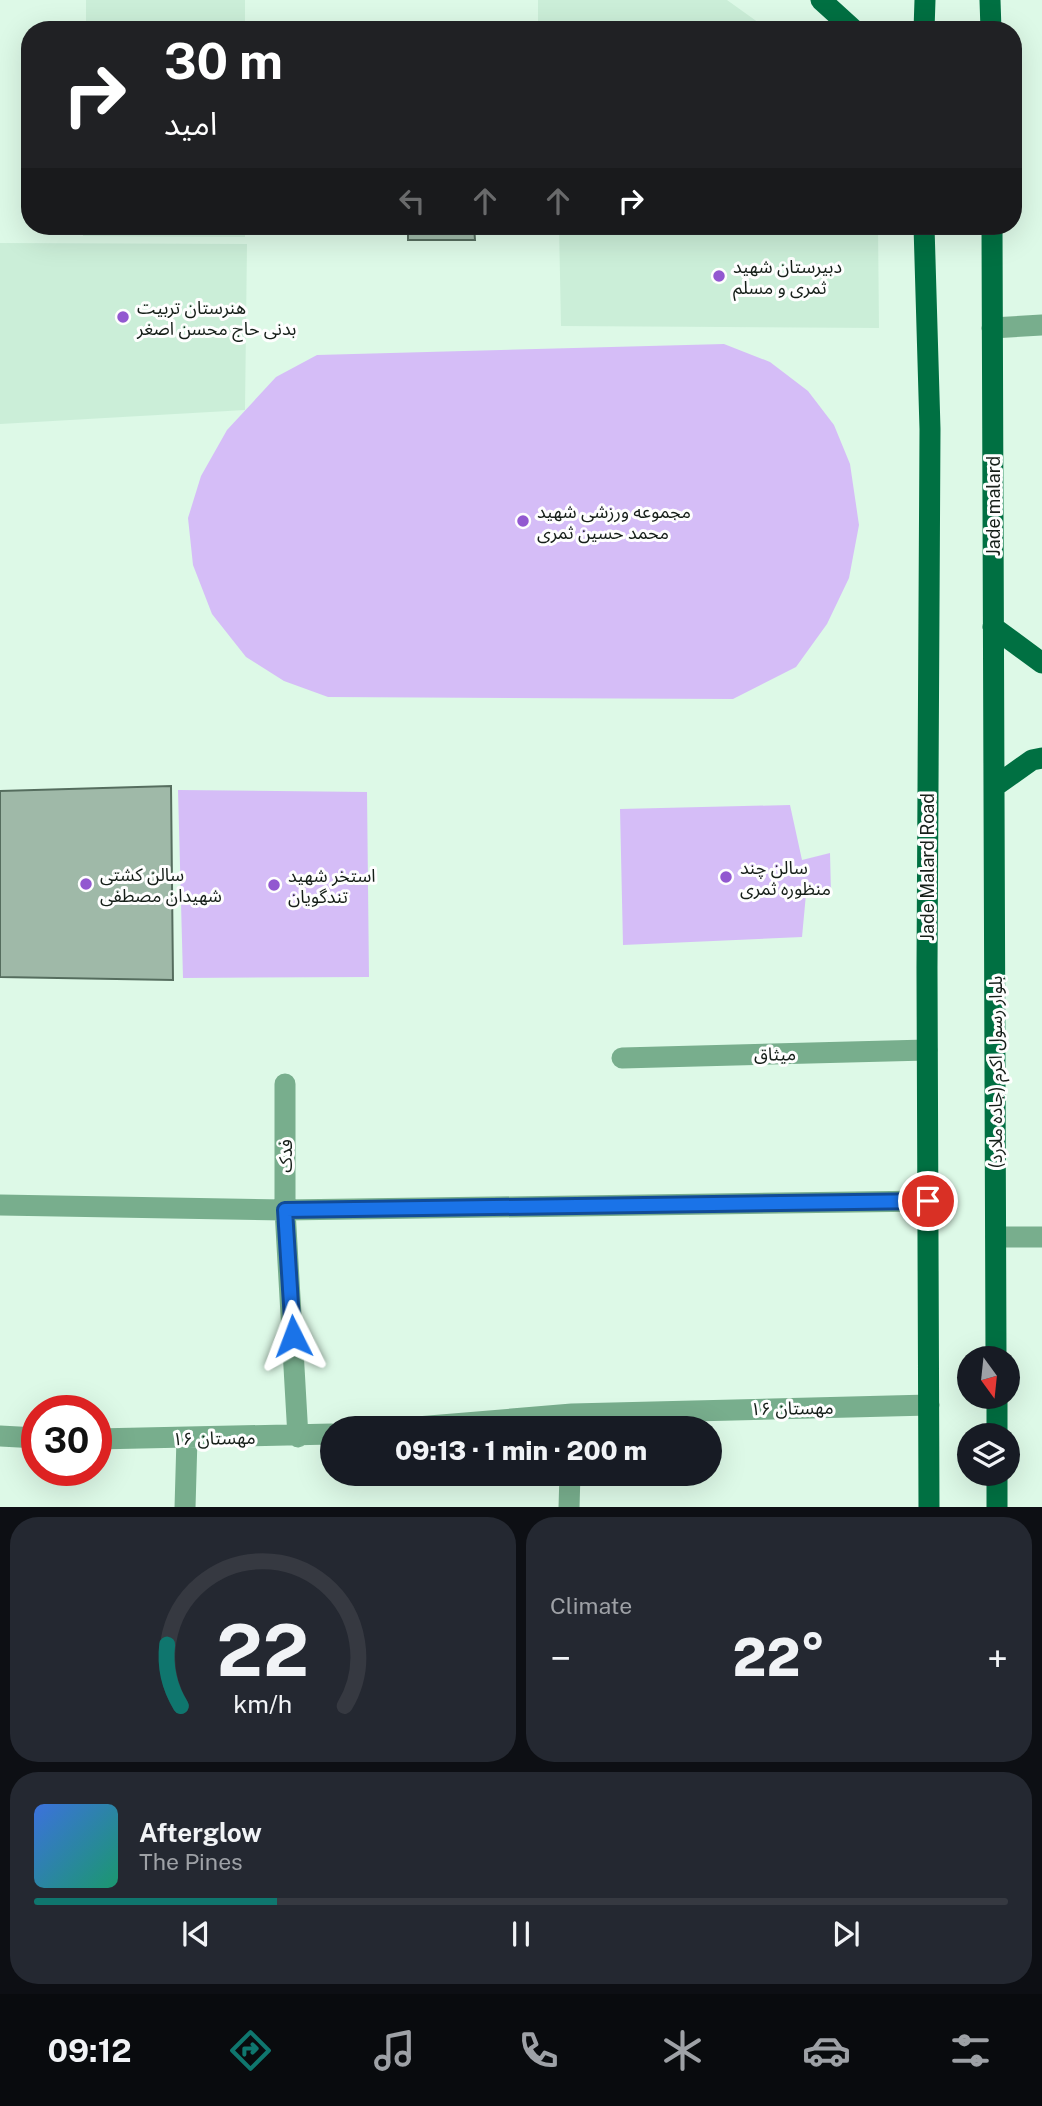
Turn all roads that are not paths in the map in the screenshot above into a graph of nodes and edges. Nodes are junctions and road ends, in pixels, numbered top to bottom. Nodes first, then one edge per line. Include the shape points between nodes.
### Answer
1 (821, 0) edge
2 (925, 0) edge
3 (990, 0) edge
4 (844, 21) edge
5 (924, 21) edge
6 (991, 21) edge
7 (924, 235) edge
8 (992, 235) edge
9 (1042, 326) edge
10 (992, 328) junction
11 (993, 627) junction
12 (1042, 663) edge
13 (1042, 758) edge
14 (994, 787) junction
15 (927, 1050) junction
16 (622, 1058) dead end
17 (285, 1084) dead end
18 (928, 1201) junction
19 (0, 1205) edge
20 (285, 1210) junction
21 (996, 1237) junction
22 (1042, 1237) edge
23 (996, 1346) edge
24 (929, 1405) junction
25 (684, 1416) edge
26 (320, 1435) edge
27 (0, 1436) edge
28 (21, 1437) edge
29 (298, 1437) junction
30 (187, 1438) junction
31 (112, 1439) edge
32 (570, 1486) edge
33 (997, 1486) edge
34 (185, 1507) edge
35 (569, 1507) edge
36 (929, 1507) edge
37 (998, 1507) edge

1 - 4 main road
2 - 5 main road
3 - 6 main road
7 - 15 main road, Jade Malard Road via 930,429
8 - 10 main road, Jade malard
9 - 10 street
10 - 11 main road, Jade malard
11 - 12 main road
11 - 14 main road, Jade malard
13 - 14 main road
14 - 21 main road, بلوار رسول اکرم (جاده ملارد)
15 - 16 street, میثاق
15 - 18 main road, Jade Malard Road
17 - 20 street, فدک
18 - 20 street
18 - 24 main road, Jade Malard Road
19 - 20 street
20 - 29 street, فدک
21 - 22 street
21 - 23 main road, بلوار رسول اکرم (جاده ملارد)
24 - 25 street, مهستان ۱۶
24 - 36 main road, Jade Malard Road
26 - 29 street, مهستان ۱۶
27 - 28 street
29 - 30 street, مهستان ۱۶
30 - 31 street, مهستان ۱۶
30 - 34 street
32 - 35 street
33 - 37 main road

